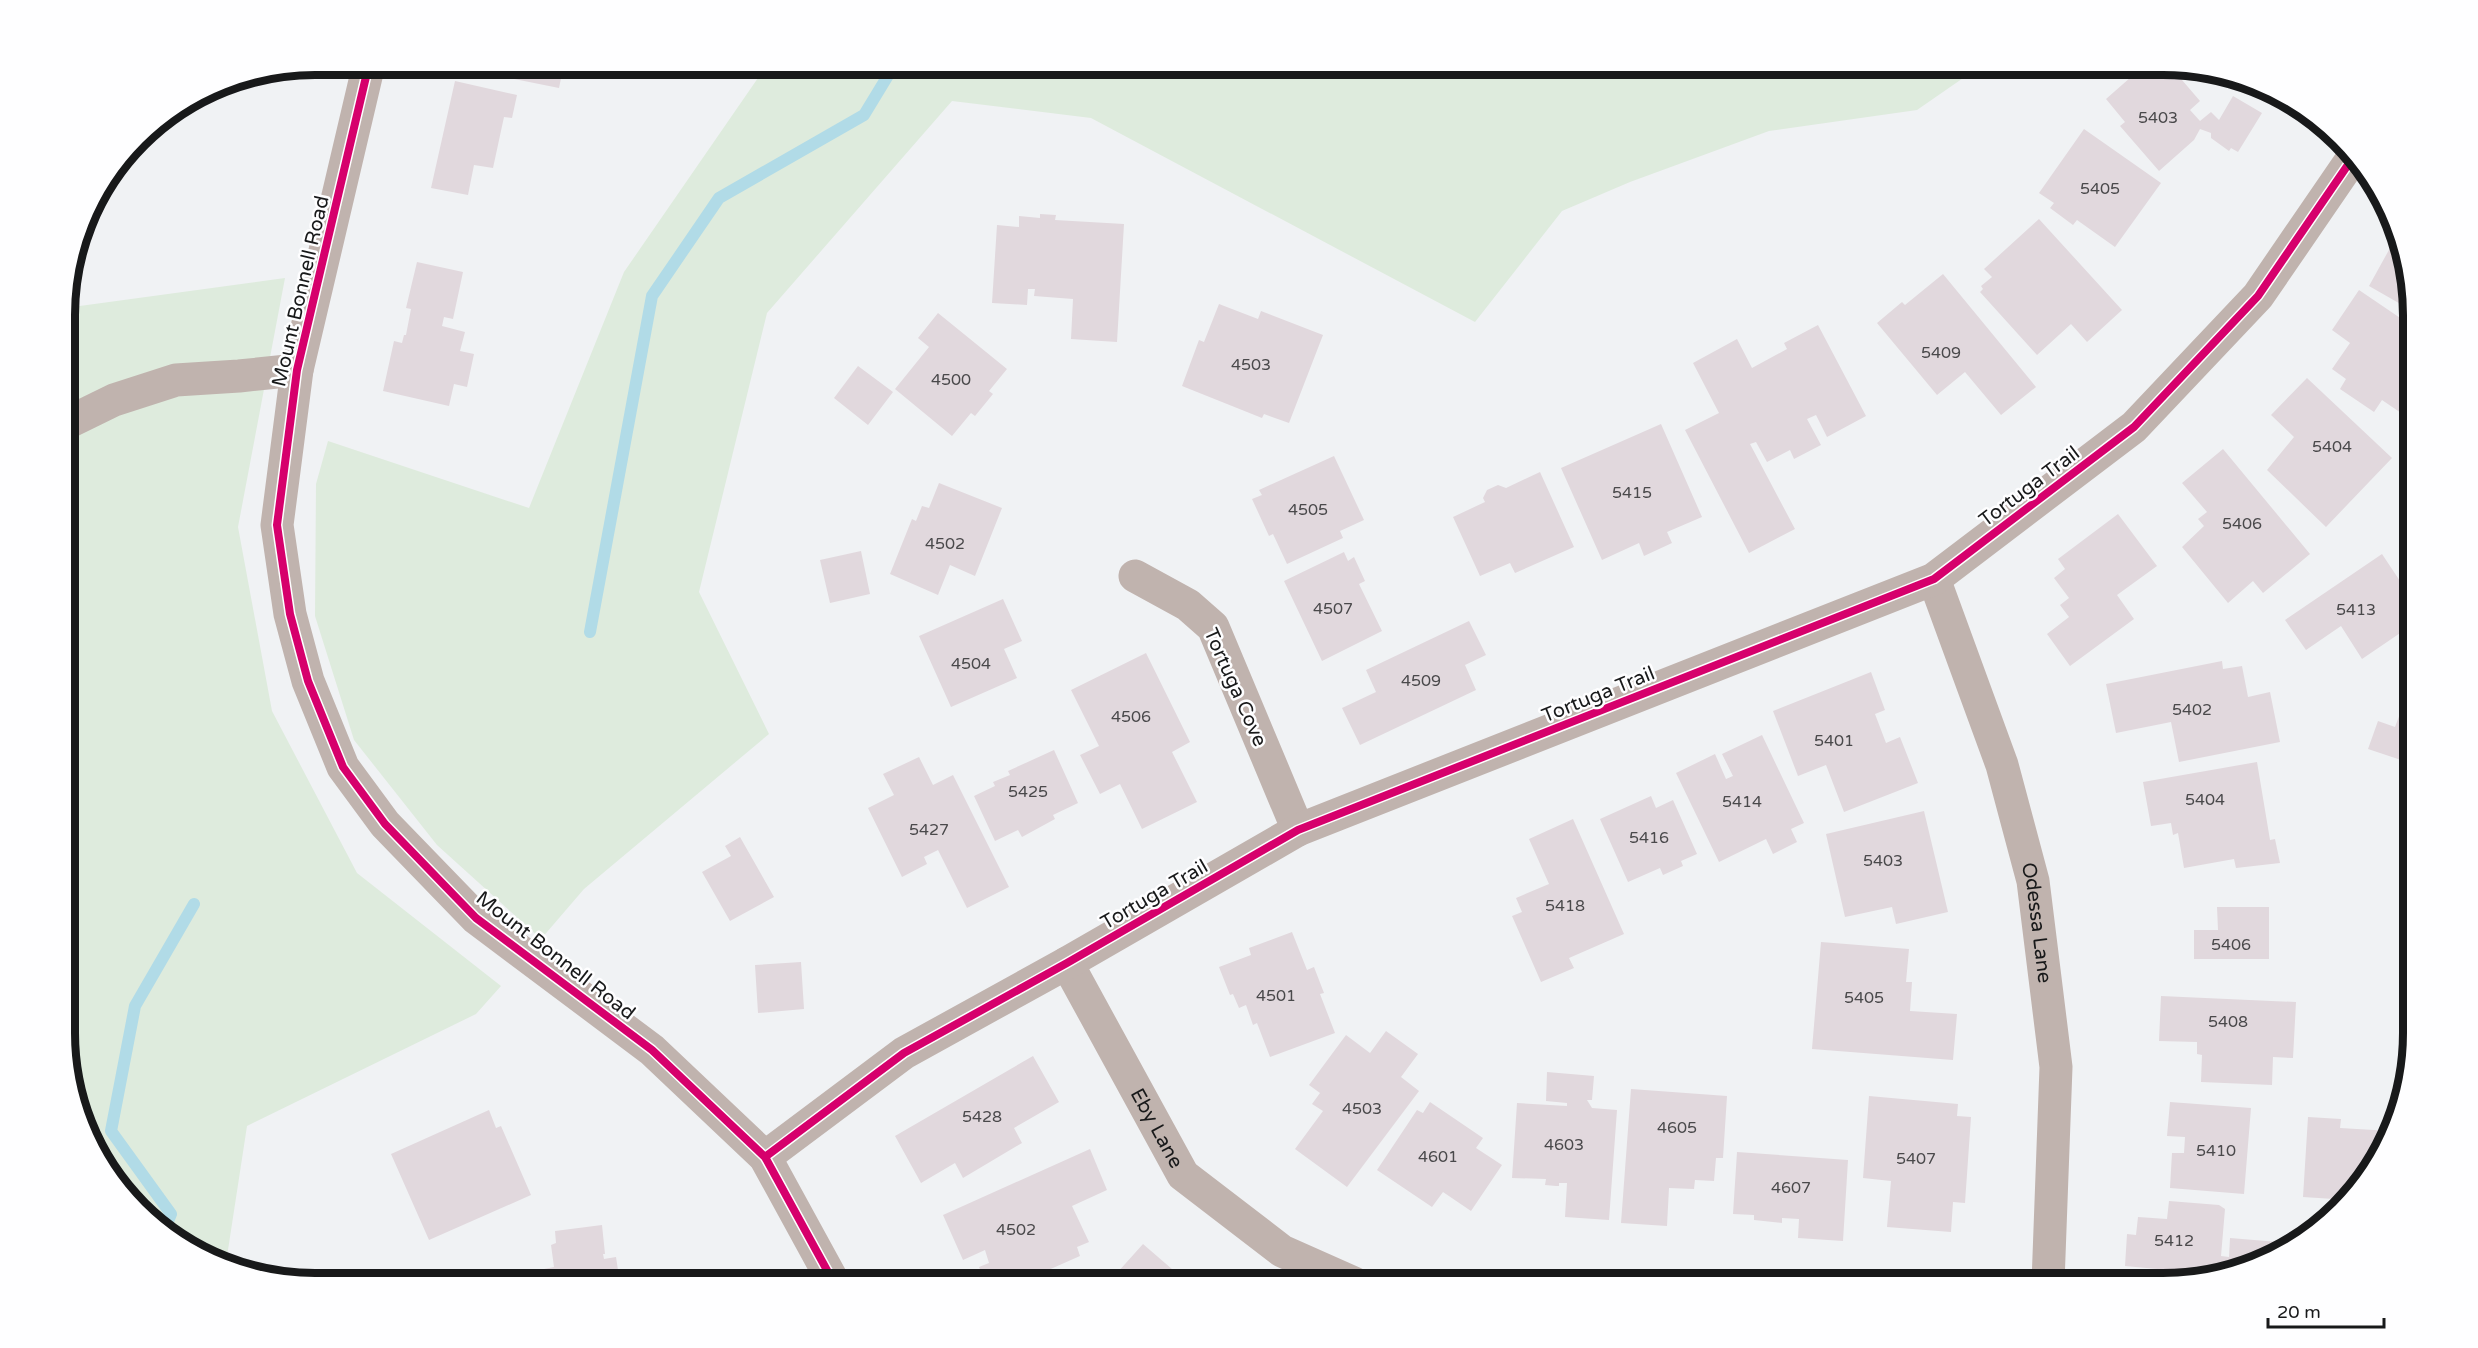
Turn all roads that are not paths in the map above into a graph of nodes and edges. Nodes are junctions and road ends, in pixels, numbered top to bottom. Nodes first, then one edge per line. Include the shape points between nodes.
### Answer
1 (366, 75) edge
2 (2349, 163) edge
3 (297, 370) junction
4 (75, 419) edge
5 (1136, 576) dead end
6 (1934, 579) junction
7 (1298, 830) junction
8 (1067, 963) junction
9 (765, 1157) junction
10 (829, 1273) edge
11 (1332, 1273) edge
12 (2048, 1273) edge

1 - 3 street, Mount Bonnell Road
2 - 6 street, Tortuga Trail via 2258,296 2134,427
3 - 4 street via 176,380 114,400
3 - 9 street, Mount Bonnell Road via 277,525 290,614 308,681 343,767 385,824 476,918 652,1050
5 - 7 street, Tortuga Cove via 1188,604 1213,627
6 - 7 street, Tortuga Trail
6 - 12 street, Odessa Lane via 2002,765 2033,882 2055,1067
7 - 8 street, Tortuga Trail
8 - 9 street, Tortuga Trail via 904,1053
8 - 11 street, Eby Lane via 1183,1175 1282,1251
9 - 10 street, Mount Bonnell Road

